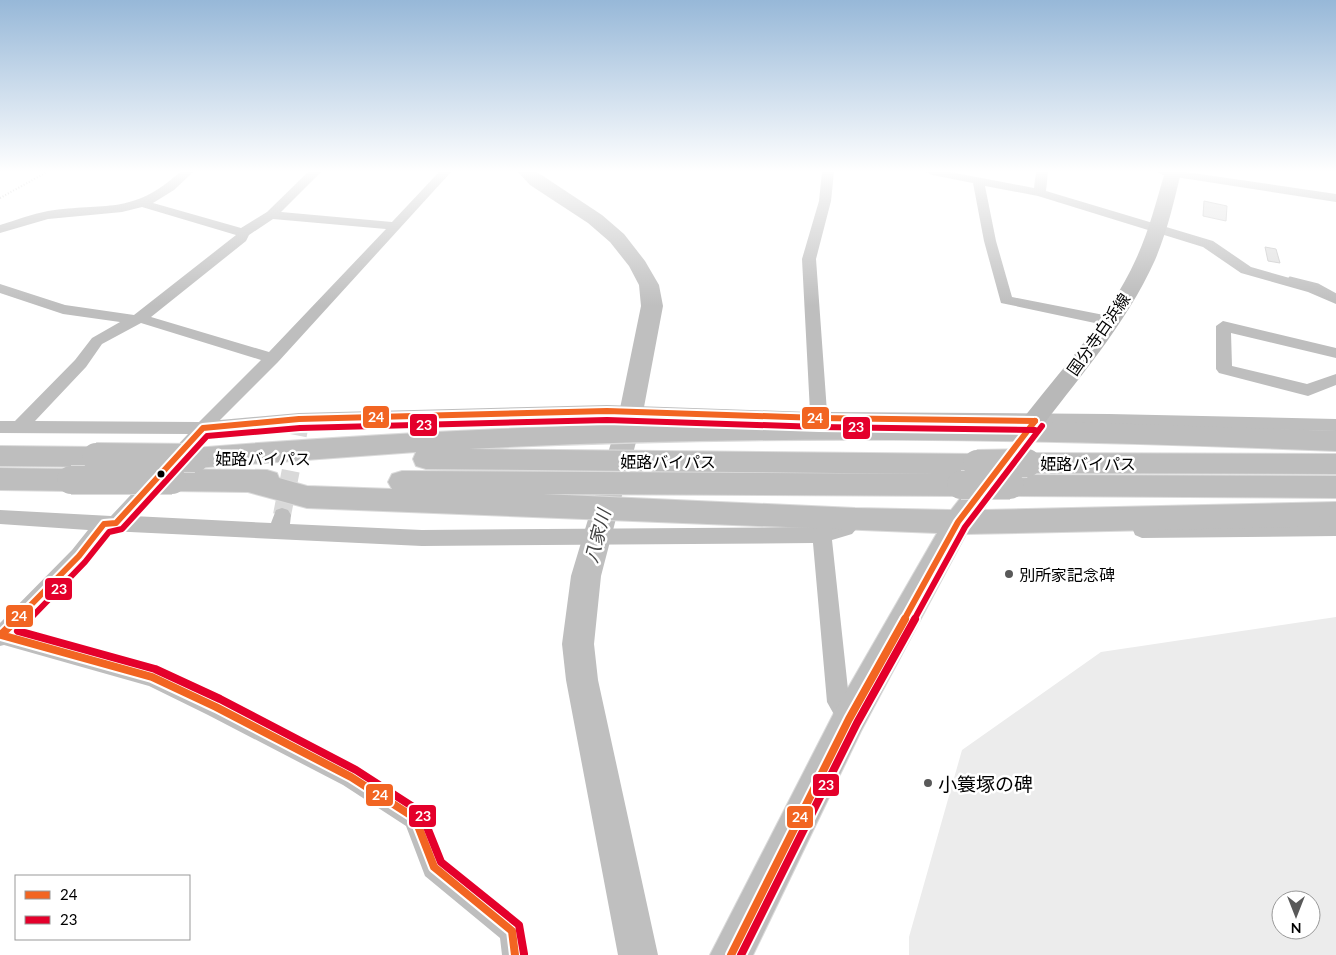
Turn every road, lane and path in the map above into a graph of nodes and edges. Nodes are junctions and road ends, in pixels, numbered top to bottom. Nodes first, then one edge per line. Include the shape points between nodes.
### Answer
1 (43, 217) edge
2 (186, 217) edge
3 (269, 217) edge
4 (289, 217) edge
5 (405, 217) edge
6 (819, 217) edge
7 (985, 217) edge
8 (1117, 217) edge
9 (1161, 217) edge
10 (396, 226) junction
11 (0, 229) edge
12 (1158, 229) junction
13 (243, 233) junction
14 (0, 288) edge
15 (1336, 300) edge
16 (137, 319) junction
17 (1109, 321) junction
18 (1336, 353) edge
19 (273, 358) junction
20 (1336, 379) edge
21 (819, 418) junction
22 (656, 422) junction
23 (1336, 425) edge
24 (1031, 426) junction
25 (0, 427) edge
26 (19, 427) junction
27 (203, 428) junction
28 (1336, 441) edge
29 (0, 456) edge
30 (1336, 464) edge
31 (535, 471) junction
32 (0, 479) edge
33 (643, 485) junction
34 (1336, 487) edge
35 (1336, 514) edge
36 (0, 517) edge
37 (855, 520) junction
38 (958, 522) junction
39 (110, 524) junction
40 (1336, 528) edge
41 (822, 535) junction
42 (1, 636) edge
43 (849, 719) junction
44 (515, 955) edge
45 (731, 955) edge

1 - 11 street
2 - 13 street
3 - 13 street
4 - 10 street
5 - 10 street
6 - 21 street via 809,258 808,286
7 - 17 street via 1006,300
8 - 12 street
9 - 12 main road, 国分寺白浜線
10 - 19 street
12 - 15 street via 1208,244 1246,270 1313,289
12 - 17 main road, 国分寺白浜線 via 1120,308
13 - 16 street via 241,238
14 - 16 street via 63,309
16 - 19 street
16 - 26 street via 89,348 81,363
17 - 24 main road, 国分寺白浜線
18 - 20 street via 1223,326 1224,369 1308,390
19 - 27 street
21 - 22 street
21 - 24 street
22 - 24 highway
22 - 27 street via 607,411
22 - 31 highway
23 - 24 street via 1109,420
24 - 28 highway
24 - 38 highway
25 - 26 street
26 - 27 street
27 - 39 street
29 - 31 highway, 姫路バイパス, bridge via 195,458
30 - 33 highway, 姫路バイパス, bridge via 977,464
31 - 32 highway, 姫路バイパス, bridge via 307,497 249,481
31 - 33 highway
31 - 33 highway, 姫路バイパス
33 - 34 highway, 姫路バイパス, bridge
33 - 37 highway
35 - 38 highway
36 - 39 street
37 - 38 highway
37 - 41 street via 845,529
38 - 40 street via 1001,531
38 - 43 highway
39 - 41 street via 281,523 422,538
39 - 42 street
41 - 43 street via 838,702
42 - 44 street via 152,677 352,777 414,818 434,866 512,930
43 - 45 highway

